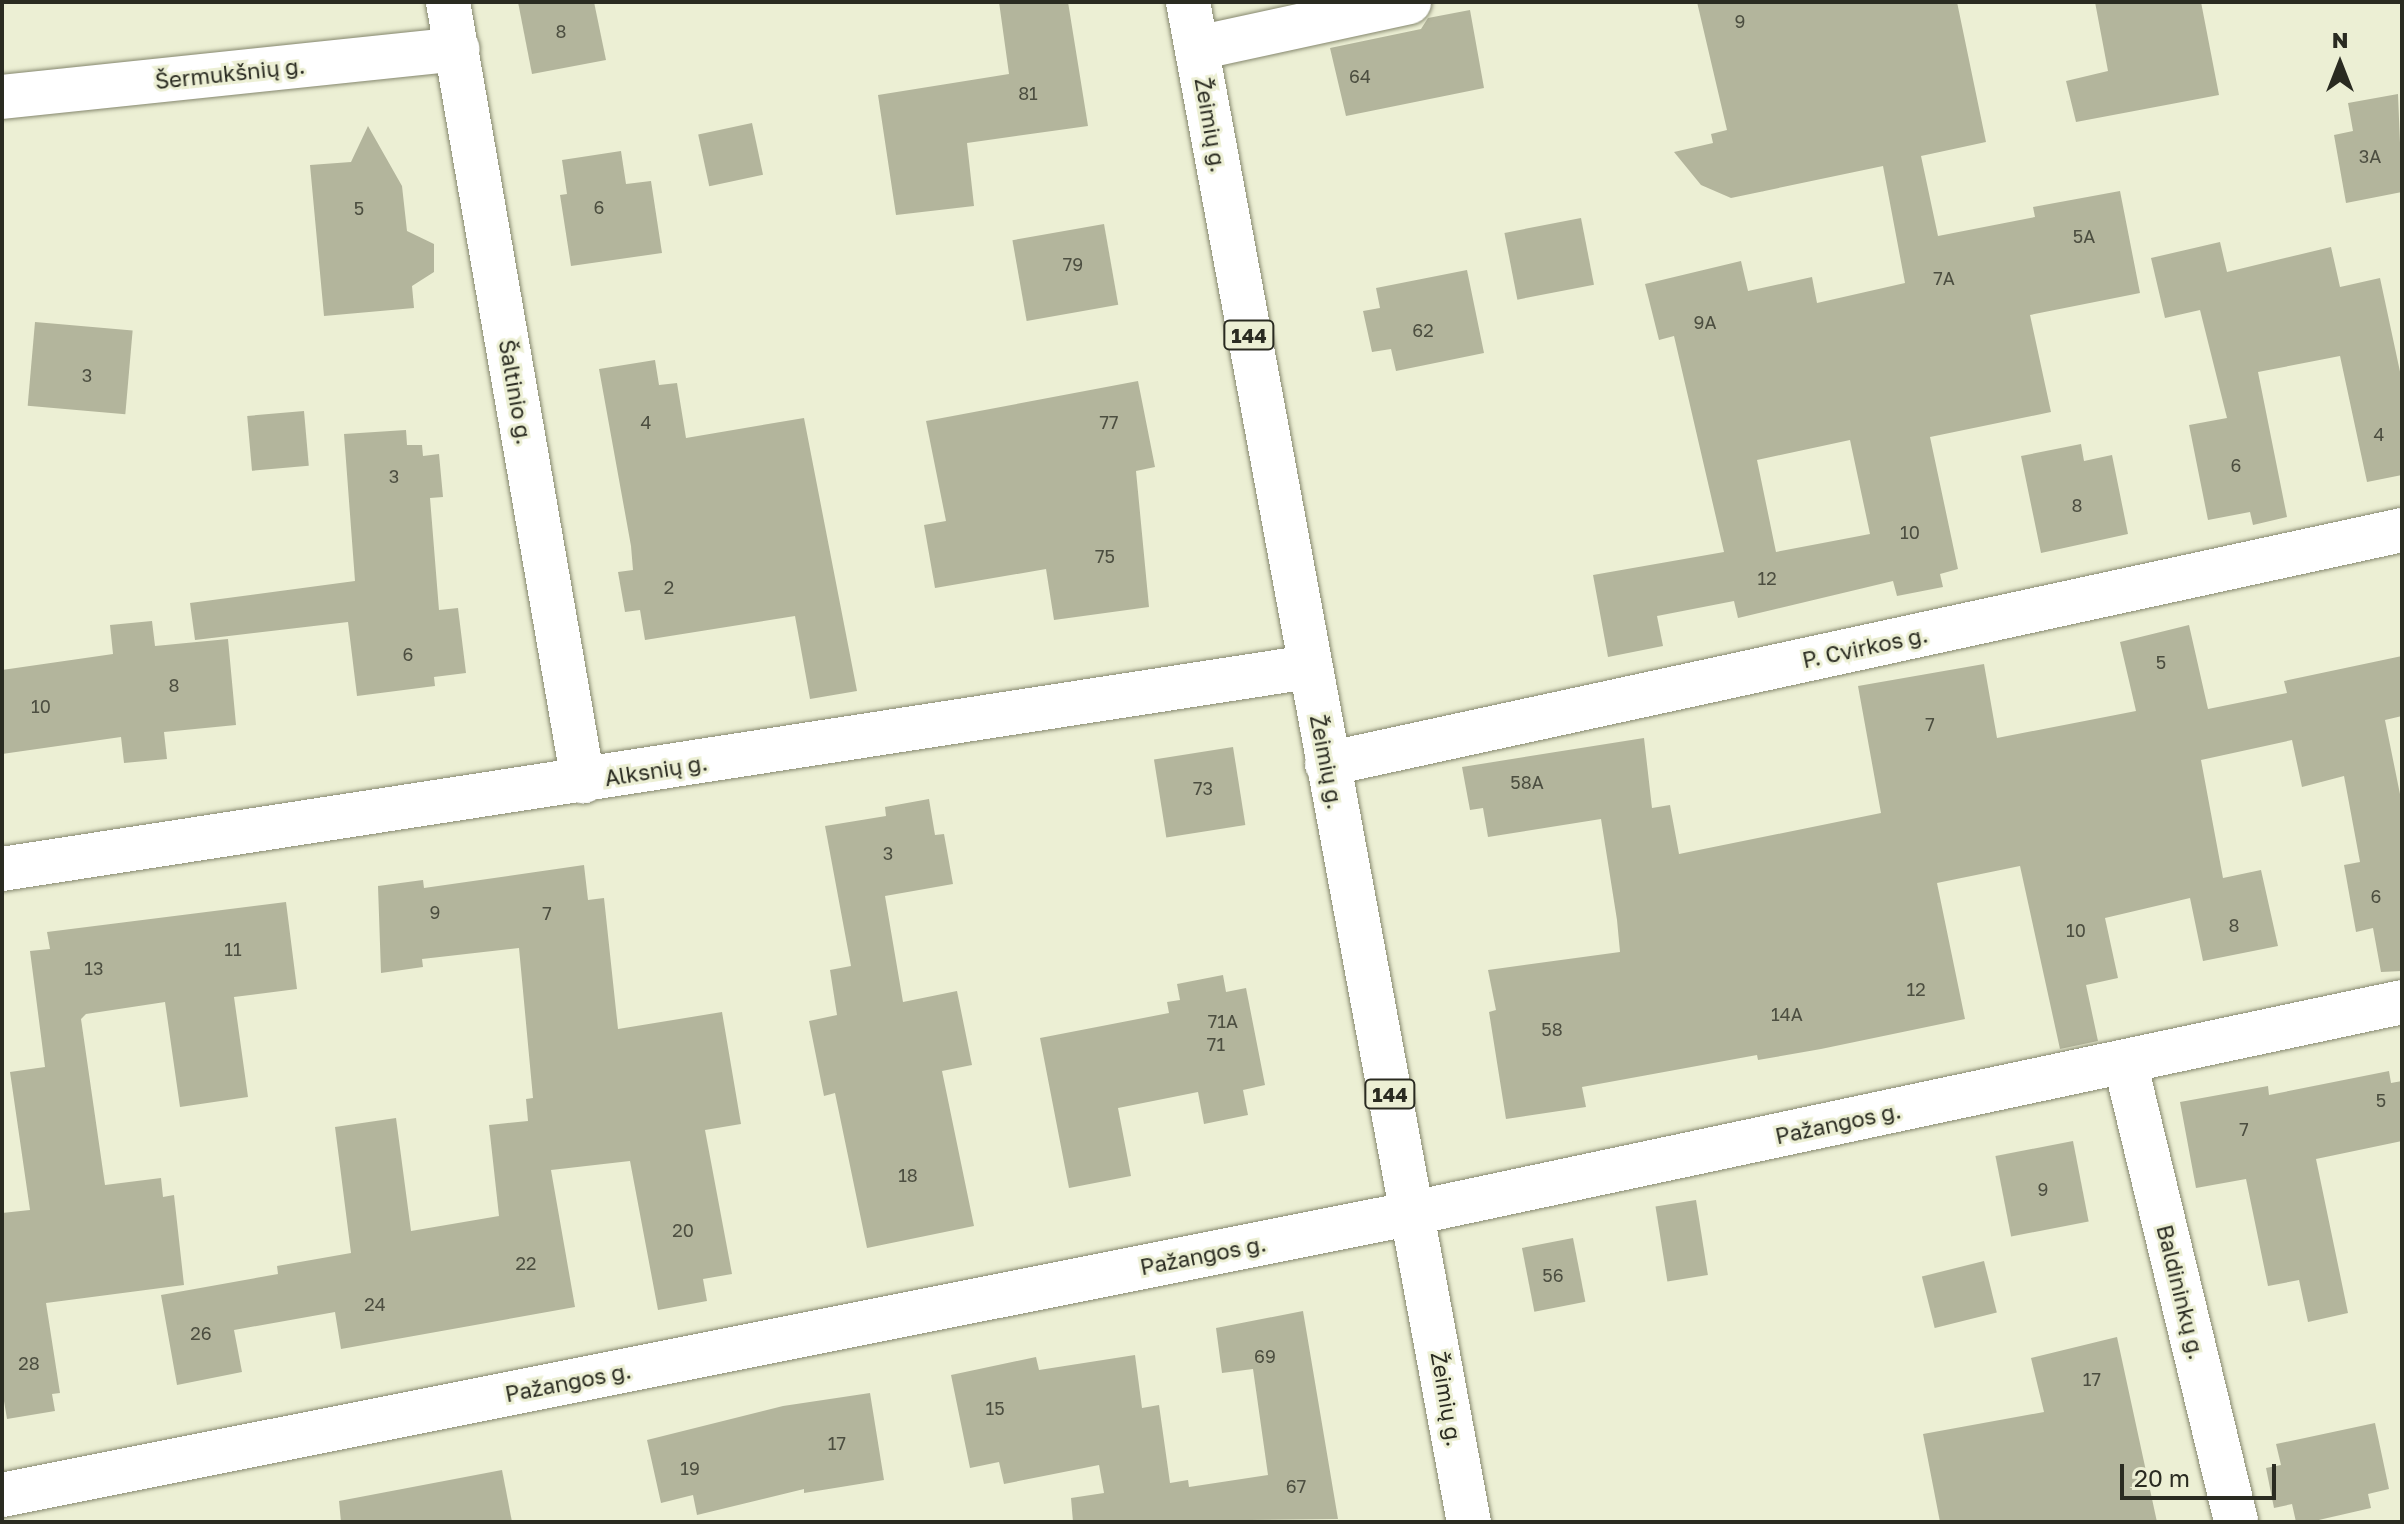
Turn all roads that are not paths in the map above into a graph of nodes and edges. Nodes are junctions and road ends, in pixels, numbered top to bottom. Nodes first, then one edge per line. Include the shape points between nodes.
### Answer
1 (448, 2) edge
2 (1188, 2) edge
3 (1409, 2) edge
4 (1197, 48) junction
5 (457, 49) junction
6 (2, 97) edge
7 (2402, 530) edge
8 (1309, 667) junction
9 (1327, 764) junction
10 (583, 781) junction
11 (2, 869) edge
12 (2402, 1002) edge
13 (2125, 1062) junction
14 (1413, 1213) junction
15 (2, 1495) edge
16 (1469, 1522) edge
17 (2236, 1522) edge

1 - 5 street, Šaltinio g.
2 - 4 street, Žeimių g. / 144
3 - 4 street
4 - 8 street, Žeimių g. / 144
5 - 6 street, Šermukšnių g.
5 - 10 street, Šaltinio g.
7 - 9 street, P. Cvirkos g.
8 - 9 street, Žeimių g. / 144
8 - 10 street, Alksnių g.
9 - 14 street, Žeimių g. / 144
10 - 11 street, Alksnių g.
12 - 13 street, Pažangos g.
13 - 14 street, Pažangos g.
13 - 17 street, Baldininkų g.
14 - 15 street, Pažangos g.
14 - 16 street, Žeimių g. / 144

